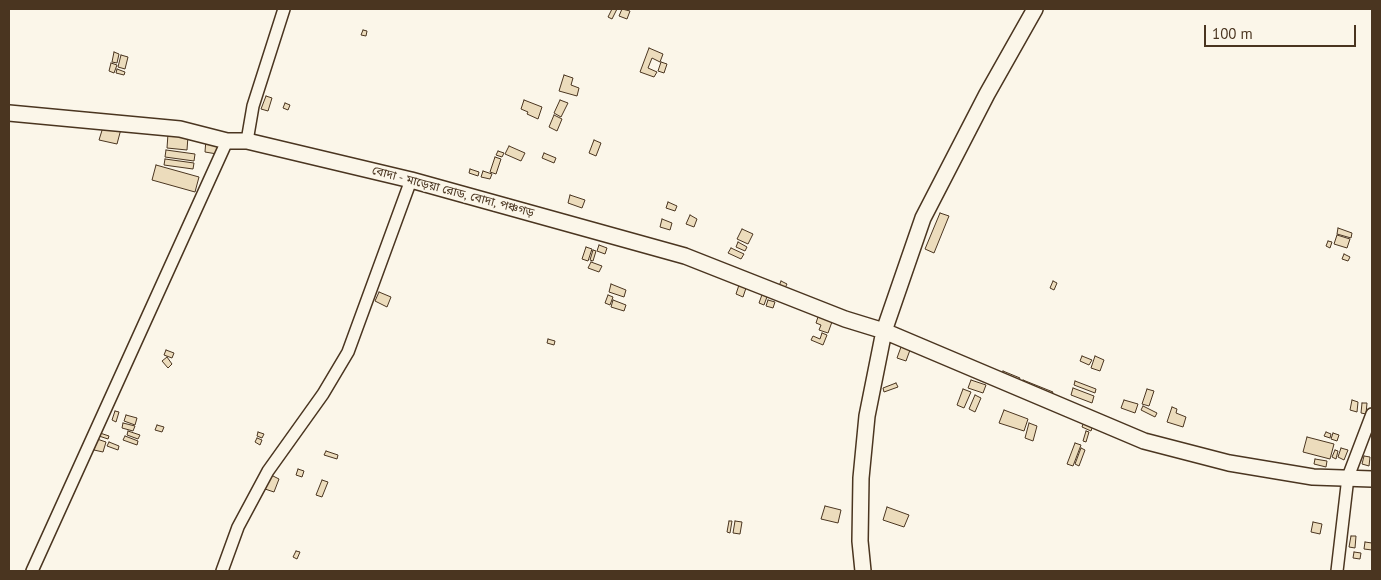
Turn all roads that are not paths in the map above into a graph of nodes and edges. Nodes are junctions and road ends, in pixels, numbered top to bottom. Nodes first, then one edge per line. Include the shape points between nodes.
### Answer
1 (284, 9) edge
2 (1035, 9) edge
3 (9, 113) edge
4 (227, 140) junction
5 (247, 141) junction
6 (411, 180) junction
7 (884, 331) junction
8 (1372, 414) edge
9 (1348, 477) junction
10 (1372, 479) edge
11 (32, 571) edge
12 (222, 571) edge
13 (863, 571) edge
14 (1337, 571) edge

1 - 5 street via 253,106
2 - 7 main road via 987,94 924,218
3 - 4 main road, বোদা - মাড়েয়া রোড, বোদা, পঞ্চগড় via 180,129
4 - 5 main road, বোদা - মাড়েয়া রোড, বোদা, পঞ্চগড়
4 - 11 street
5 - 6 main road, বোদা - মাড়েয়া রোড, বোদা, পঞ্চগড়
6 - 7 main road, বোদা - মাড়েয়া রোড, বোদা, পঞ্চগড় via 686,256 845,319
6 - 12 street via 348,352 323,394 268,471 238,527
7 - 9 main road, বোদা - মাড়েয়া রোড, বোদা, পঞ্চগড় via 1144,440 1229,463 1314,477
7 - 13 main road via 867,416 861,478
8 - 9 street
9 - 10 main road, বোদা - মাড়েয়া রোড, বোদা, পঞ্চগড়
9 - 14 street

